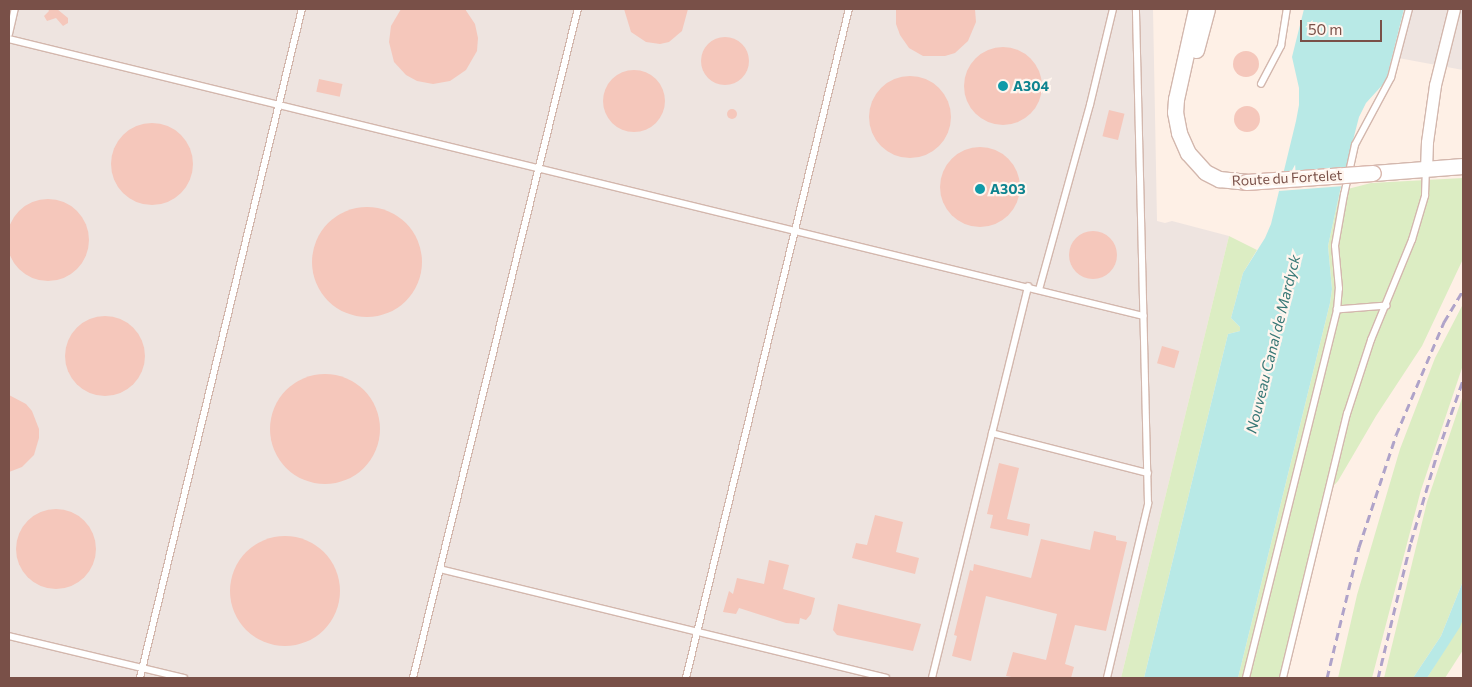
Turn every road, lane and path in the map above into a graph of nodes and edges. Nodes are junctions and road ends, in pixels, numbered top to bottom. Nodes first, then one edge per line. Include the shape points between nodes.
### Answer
1 (16, 9) edge
2 (302, 9) edge
3 (578, 9) edge
4 (849, 9) edge
5 (1113, 9) edge
6 (1136, 9) edge
7 (1196, 9) edge
8 (1207, 9) edge
9 (1287, 9) edge
10 (1409, 9) edge
11 (1454, 9) edge
12 (9, 34) edge
13 (9, 39) edge
14 (1261, 84) dead end
15 (279, 104) junction
16 (1178, 127) junction
17 (1463, 166) edge
18 (539, 167) junction
19 (1426, 170) junction
20 (795, 231) junction
21 (1028, 287) junction
22 (1039, 290) junction
23 (1387, 306) junction
24 (1337, 310) junction
25 (1144, 316) junction
26 (992, 433) junction
27 (1148, 474) junction
28 (440, 569) junction
29 (697, 632) junction
30 (9, 636) edge
31 (142, 668) junction
32 (140, 678) edge
33 (184, 678) edge
34 (414, 678) edge
35 (686, 678) edge
36 (886, 678) edge
37 (932, 678) edge
38 (1106, 678) edge
39 (1246, 678) edge
40 (1283, 678) edge

1 - 12 lane
2 - 15 lane
3 - 18 lane
4 - 20 lane
5 - 22 lane
6 - 25 lane
7 - 16 main road, Route du Fortelet via 1176,99
8 - 16 main road
9 - 14 lane via 1281,46
10 - 24 lane via 1391,78 1355,144 1335,246 1339,289
11 - 19 street via 1434,90
13 - 15 lane
15 - 18 lane
15 - 31 lane
16 - 19 main road, Route du Fortelet, bridge via 1188,153 1205,172 1219,179 1246,182
17 - 19 main road, Route du Fortelet
18 - 20 lane
18 - 28 lane
19 - 23 lane via 1425,196
20 - 21 lane
20 - 29 lane
21 - 22 lane
21 - 26 lane
22 - 25 lane
23 - 24 lane
23 - 40 lane via 1368,351 1348,414
24 - 39 lane
25 - 27 lane
26 - 27 lane
26 - 37 lane
27 - 38 lane via 1146,518
28 - 29 lane
28 - 34 lane
29 - 35 lane
29 - 36 lane
30 - 31 lane
31 - 32 lane
31 - 33 lane

